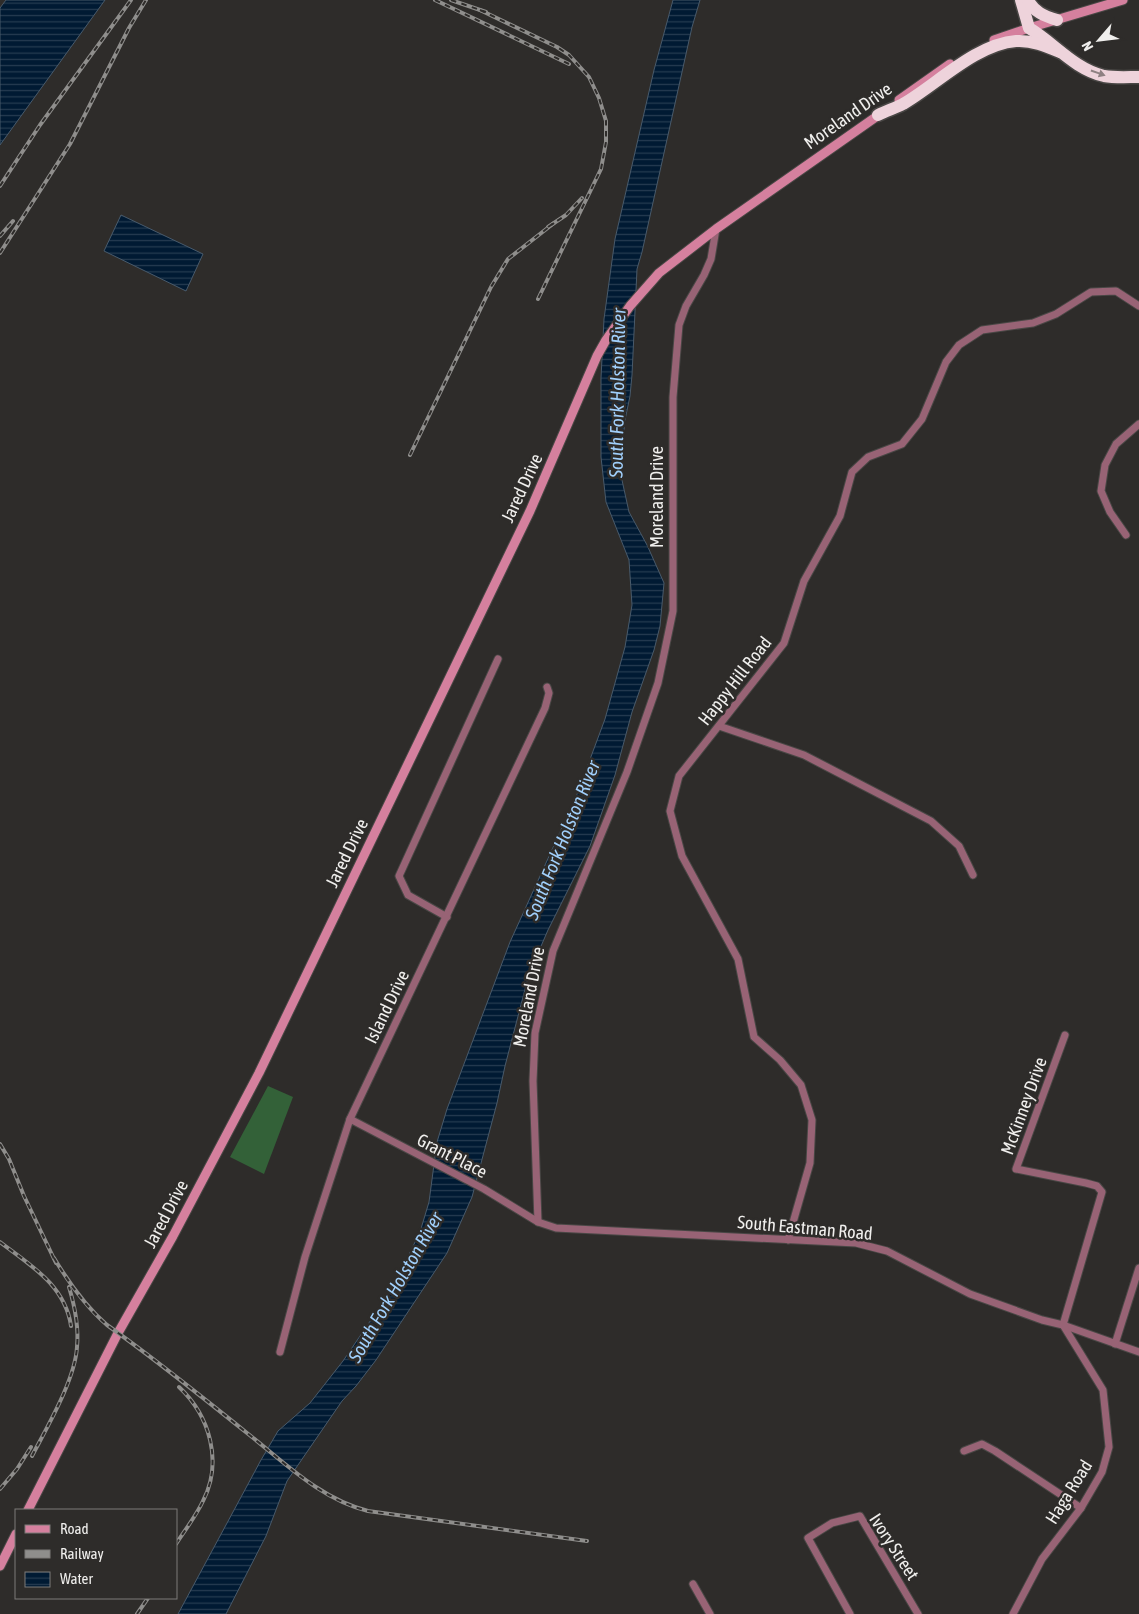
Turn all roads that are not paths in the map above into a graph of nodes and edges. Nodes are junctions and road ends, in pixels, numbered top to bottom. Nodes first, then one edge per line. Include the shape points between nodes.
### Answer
1 (1021, 0) edge
2 (1028, 0) edge
3 (1123, 0) edge
4 (1057, 20) junction
5 (1029, 28) junction
6 (1060, 52) junction
7 (1139, 77) edge
8 (878, 115) junction
9 (716, 229) junction
10 (1139, 306) edge
11 (1139, 424) edge
12 (1126, 535) dead end
13 (498, 659) dead end
14 (547, 687) dead end
15 (719, 726) junction
16 (973, 875) dead end
17 (447, 917) junction
18 (1065, 1035) dead end
19 (350, 1119) junction
20 (538, 1222) junction
21 (788, 1240) junction
22 (1139, 1268) edge
23 (1063, 1325) junction
24 (1115, 1344) junction
25 (280, 1352) dead end
26 (1139, 1352) edge
27 (964, 1451) dead end
28 (1081, 1508) junction
29 (29, 1509) edge
30 (15, 1536) edge
31 (0, 1566) edge
32 (693, 1584) dead end
33 (710, 1614) edge
34 (850, 1614) edge
35 (918, 1614) edge
36 (1013, 1614) edge

1 - 5 highway
2 - 4 highway via 1038,13
3 - 4 main road, Moreland Drive
4 - 5 main road, Moreland Drive
5 - 6 highway
5 - 8 main road, Moreland Drive via 963,55
6 -> 7 highway via 1103,76
6 - 8 highway via 1032,42 1015,41 999,45 966,60 902,104
8 - 9 main road, Moreland Drive
9 - 20 street, Moreland Drive via 712,259 678,325 673,398 673,611 658,683 626,772 553,951 535,1033 533,1081
9 - 29 main road, Jared Drive via 660,274 630,306 597,356 530,511 259,1073 119,1331
10 - 15 street, Happy Hill Road via 1116,291 1091,292 1056,314 1033,323 982,330 959,345 946,362 922,418 902,444 868,457 852,472 840,516 804,581 784,643
11 - 12 street via 1116,444 1105,465 1101,491 1110,512
13 - 17 street via 399,876 408,895
14 - 17 street, Island Drive via 549,693 545,708
15 - 16 street via 804,755 931,821 959,846
15 - 21 street, Happy Hill Road via 679,776 670,811 682,856 738,959 754,1038 802,1085 812,1120 810,1163
17 - 19 street, Island Drive
18 - 23 street, McKinney Drive via 1016,1169 1098,1186 1102,1192
19 - 20 street, Grant Place via 476,1185
19 - 25 street, Island Drive via 305,1257
20 - 21 street, South Eastman Road via 556,1228
21 - 23 street, South Eastman Road via 856,1243 887,1251 970,1294
22 - 24 street
23 - 24 street, South Eastman Road
23 - 28 street, Haga Road via 1103,1390 1109,1447 1102,1472
24 - 26 street, South Eastman Road
27 - 28 street via 982,1444
28 - 36 street, Haga Road via 1042,1559
30 - 31 main road
32 - 33 street
34 - 35 street, Ivory Street via 808,1538 832,1523 860,1516

